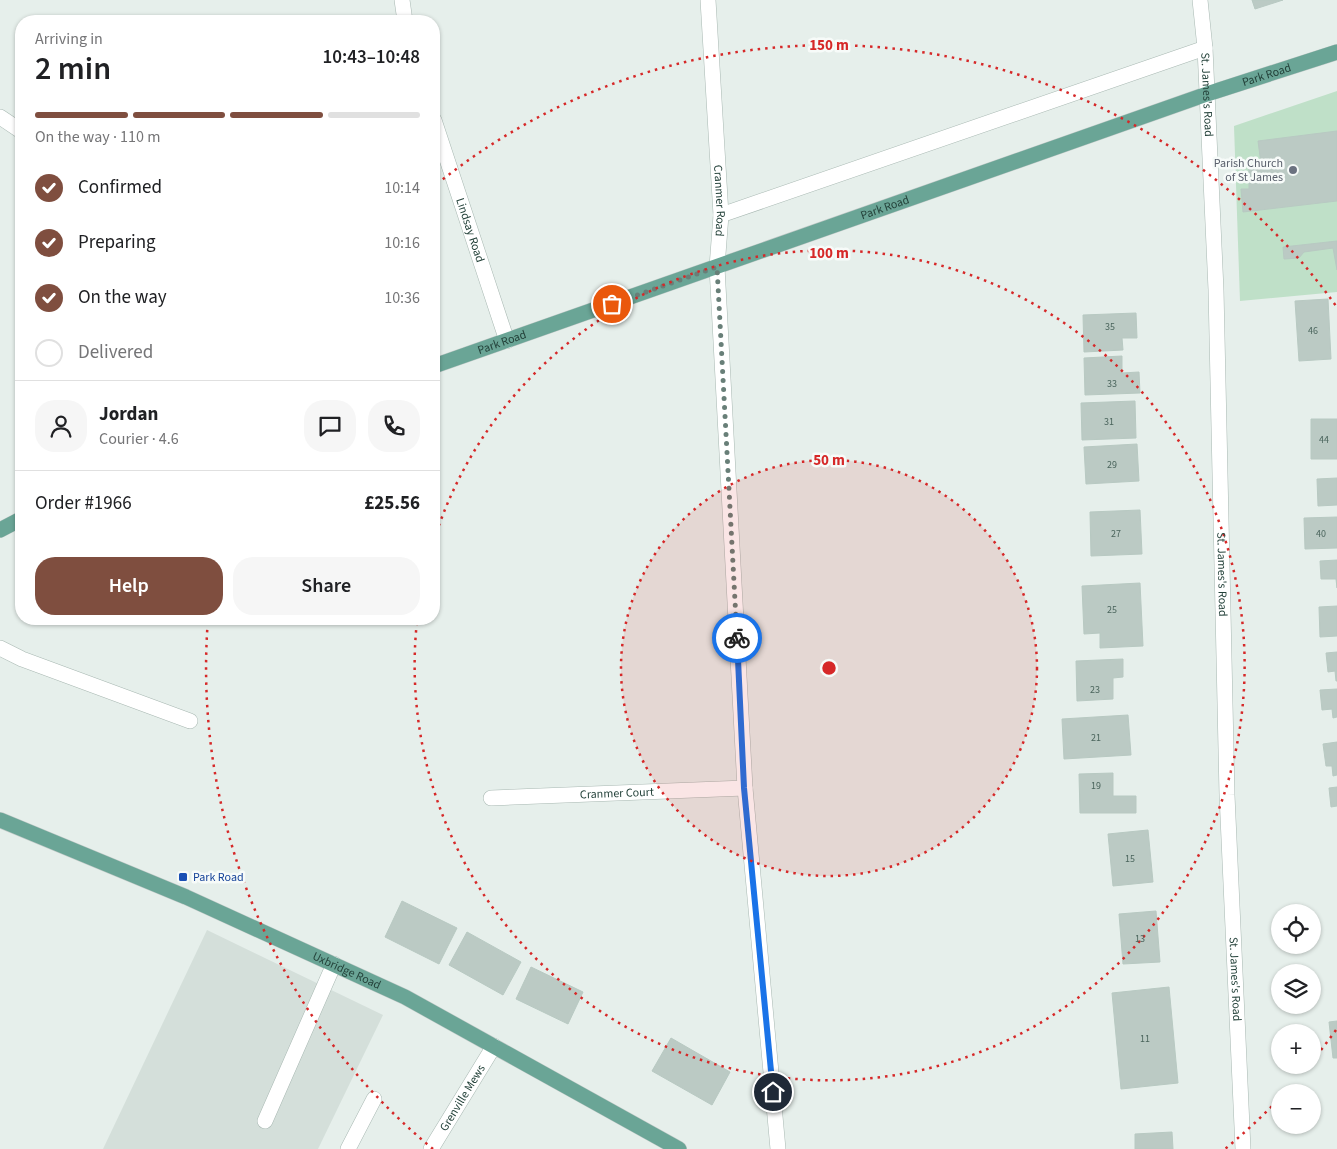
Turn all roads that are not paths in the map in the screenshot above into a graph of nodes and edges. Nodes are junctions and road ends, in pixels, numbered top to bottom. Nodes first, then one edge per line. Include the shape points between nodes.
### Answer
1 (402, 0) edge
2 (708, 0) edge
3 (1200, 0) edge
4 (404, 15) edge
5 (1205, 48) junction
6 (1337, 52) edge
7 (1207, 94) junction
8 (0, 117) edge
9 (15, 127) edge
10 (440, 138) edge
11 (721, 215) junction
12 (717, 267) junction
13 (508, 341) junction
14 (440, 364) edge
15 (15, 523) edge
16 (0, 530) edge
17 (0, 648) edge
18 (190, 721) dead end
19 (744, 788) junction
20 (491, 798) dead end
21 (0, 820) edge
22 (334, 964) junction
23 (494, 1046) junction
24 (374, 1099) dead end
25 (265, 1121) dead end
26 (348, 1149) edge
27 (431, 1149) edge
28 (679, 1149) edge
29 (778, 1149) edge
30 (1243, 1149) edge

1 - 4 street
2 - 11 street, Cranmer Road
3 - 5 street, St. James's Road
5 - 7 street, St. James's Road
5 - 11 street
6 - 7 main road, Park Road
7 - 12 main road, Park Road
7 - 30 street, St. James's Road via 1216,290 1227,795
8 - 9 street
10 - 13 street, Lindsay Road
11 - 12 street, Cranmer Road
12 - 13 main road, Park Road
12 - 19 street, Cranmer Road
13 - 14 main road, Park Road
15 - 16 main road
17 - 18 street
19 - 20 street, Cranmer Court
19 - 29 street, Cranmer Road
21 - 22 main road, Uxbridge Road via 186,897
22 - 23 main road, Uxbridge Road via 405,997
22 - 25 street
23 - 27 street, Grenville Mews
23 - 28 main road, Uxbridge Road
24 - 26 street

